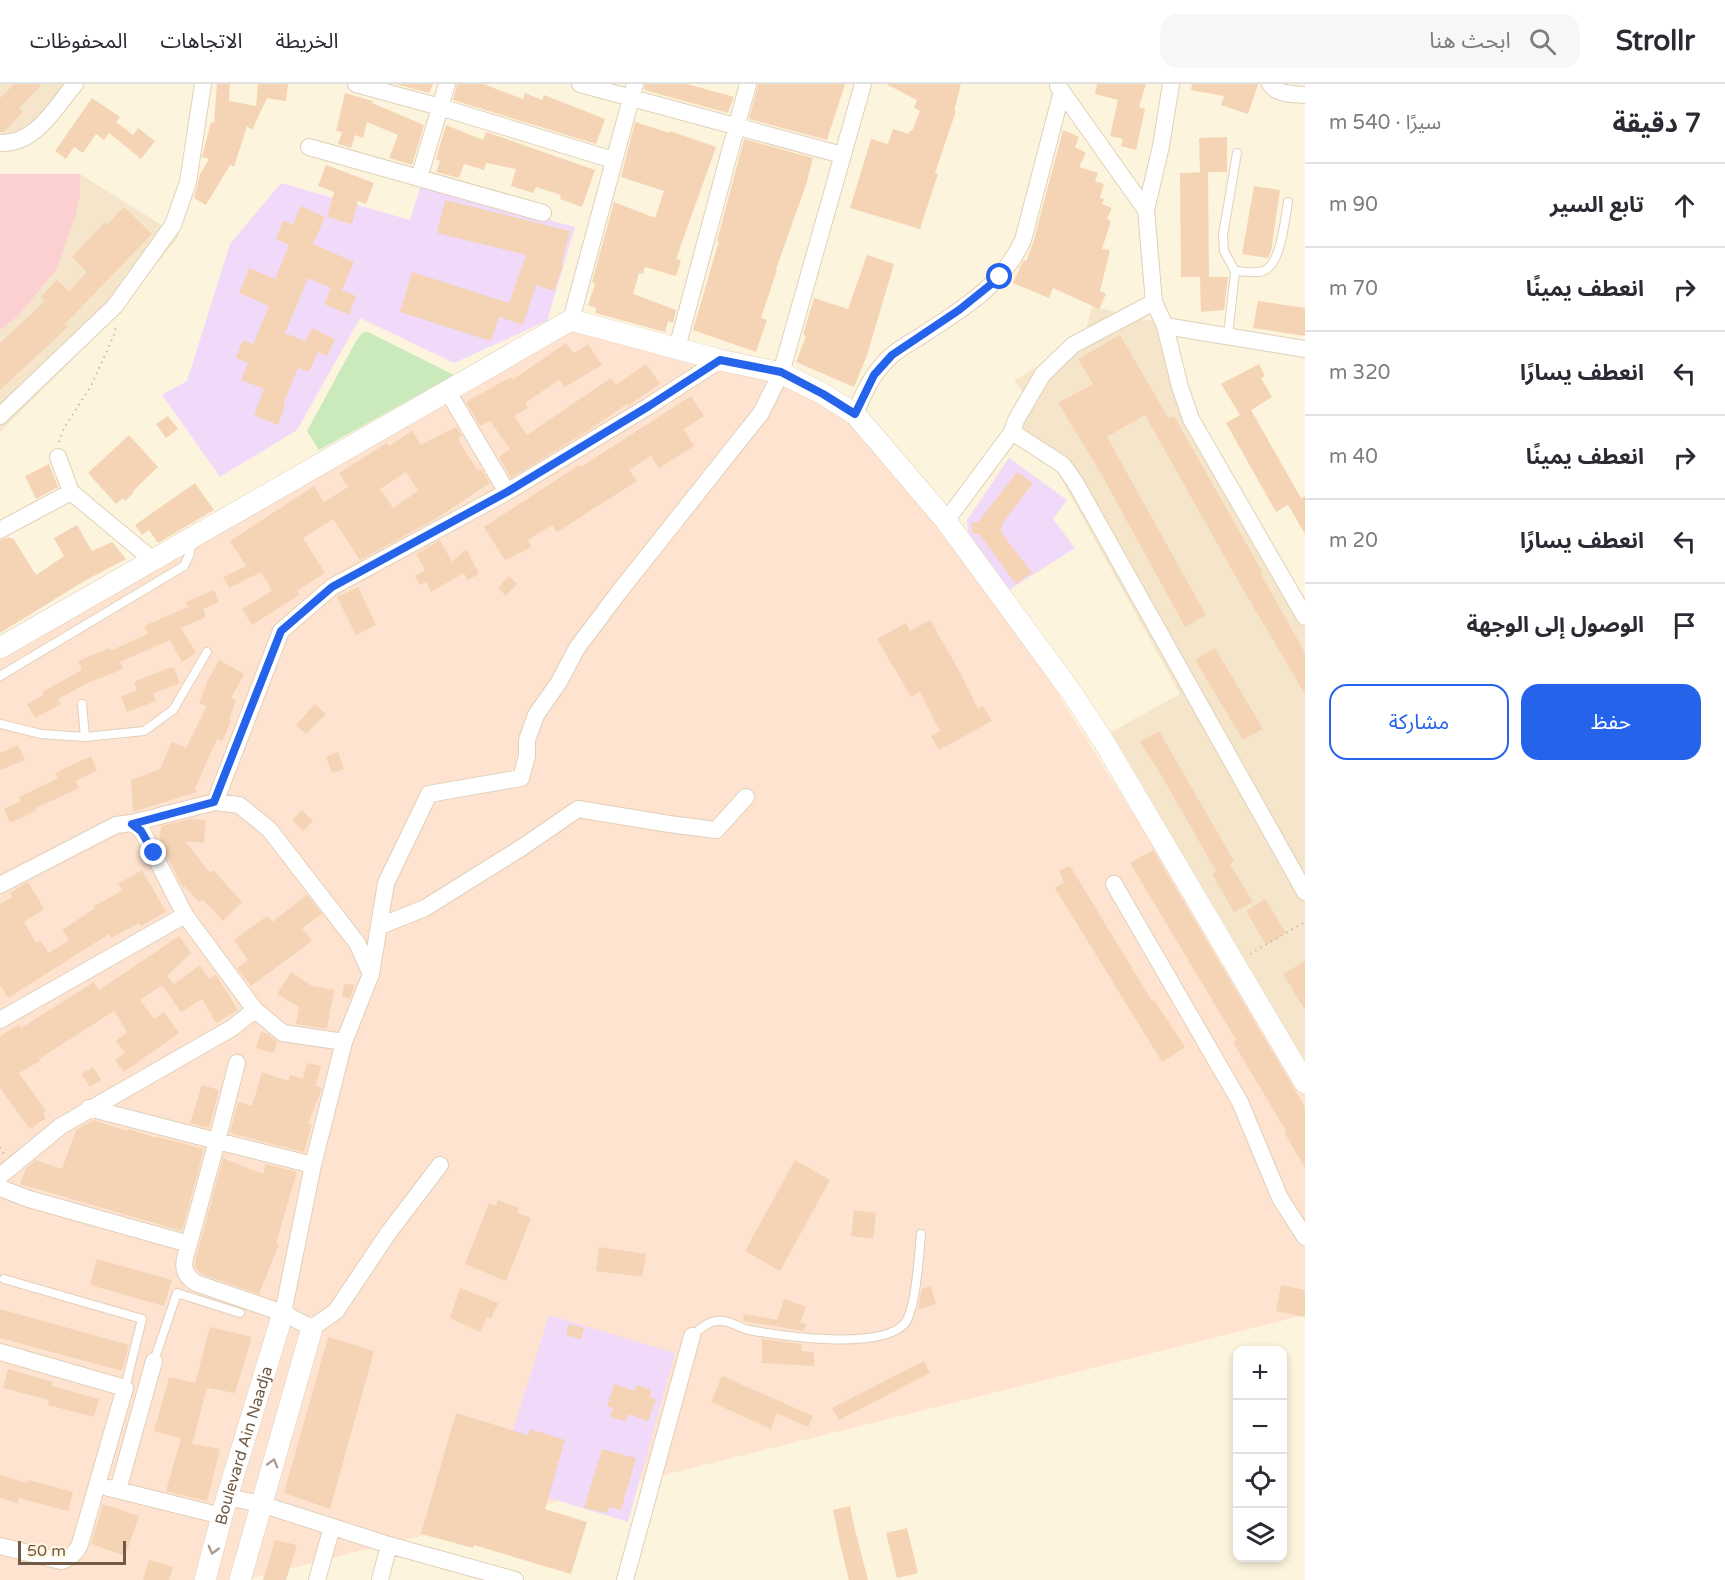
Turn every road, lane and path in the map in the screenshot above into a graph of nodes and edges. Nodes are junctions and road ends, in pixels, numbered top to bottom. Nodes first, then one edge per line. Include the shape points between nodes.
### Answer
1 (75, 84) edge
2 (203, 84) edge
3 (356, 84) edge
4 (447, 84) edge
5 (580, 84) edge
6 (748, 84) edge
7 (863, 84) edge
8 (1171, 84) edge
9 (1270, 84) edge
10 (1060, 88) edge
11 (633, 91) edge
12 (1305, 95) edge
13 (440, 107) junction
14 (735, 127) junction
15 (0, 143) edge
16 (309, 147) dead end
17 (1236, 153) dead end
18 (842, 155) junction
19 (613, 160) junction
20 (419, 178) junction
21 (1288, 202) dead end
22 (1146, 210) junction
23 (543, 213) dead end
24 (1235, 271) junction
25 (1154, 302) junction
26 (115, 306) junction
27 (571, 320) junction
28 (1165, 326) junction
29 (1228, 336) junction
30 (676, 348) junction
31 (1305, 349) edge
32 (720, 360) junction
33 (781, 372) junction
34 (448, 392) junction
35 (855, 414) junction
36 (0, 416) edge
37 (1012, 432) junction
38 (58, 457) joint
39 (70, 492) junction
40 (507, 492) junction
41 (946, 521) junction
42 (0, 530) edge
43 (191, 539) junction
44 (154, 561) junction
45 (1305, 617) edge
46 (0, 648) edge
47 (207, 652) dead end
48 (0, 676) edge
49 (82, 704) dead end
50 (0, 724) edge
51 (85, 737) junction
52 (746, 797) dead end
53 (214, 802) junction
54 (132, 824) junction
55 (1114, 884) dead end
56 (0, 885) edge
57 (1305, 892) edge
58 (185, 915) junction
59 (1305, 922) edge
60 (380, 926) junction
61 (1234, 963) junction
62 (371, 974) junction
63 (255, 1010) junction
64 (0, 1020) edge
65 (344, 1042) junction
66 (237, 1063) dead end
67 (1305, 1083) edge
68 (89, 1108) junction
69 (217, 1141) junction
70 (313, 1165) junction
71 (440, 1165) dead end
72 (0, 1176) edge
73 (0, 1188) edge
74 (921, 1234) dead end
75 (1305, 1237) edge
76 (189, 1244) junction
77 (4, 1279) dead end
78 (283, 1312) junction
79 (240, 1313) dead end
80 (312, 1328) junction
81 (692, 1336) joint
82 (0, 1352) edge
83 (154, 1361) joint
84 (125, 1388) junction
85 (96, 1485) junction
86 (118, 1490) junction
87 (261, 1504) junction
88 (225, 1507) junction
89 (332, 1527) junction
90 (389, 1545) junction
91 (0, 1546) edge
92 (205, 1580) edge
93 (240, 1580) edge
94 (317, 1580) edge
95 (380, 1580) edge
96 (515, 1580) edge
97 (624, 1580) edge

1 - 15 street via 33,134
2 - 26 street via 188,182 173,225
3 - 13 street
4 - 13 street
5 - 11 street
6 - 14 street
7 - 18 street
8 - 22 street
9 - 12 street via 1278,92
10 - 22 street
10 - 35 street via 1023,240 1015,257 1000,277 959,310 892,355 874,375
11 - 14 street
11 - 19 street
13 - 19 street
13 - 20 street
14 - 18 street
14 - 30 street
16 - 20 street
17 - 24 lane via 1223,235 1224,251
18 - 33 street
19 - 27 street
20 - 23 street
21 - 24 lane via 1281,241 1271,266 1263,272
22 - 25 street
24 - 29 lane
25 - 28 street
25 - 37 street via 1073,345 1043,374
26 - 36 street
26 - 38 path via 114,335 91,386 64,428 57,445
27 - 30 street
27 - 34 street
28 - 29 street
28 - 45 street via 1191,419
29 - 31 street
30 - 32 street
32 - 33 street
32 - 40 street
33 - 35 street
33 - 60 street via 761,413 577,648 536,715 521,778 429,794 386,883
34 - 40 street
34 - 43 street
35 - 41 street
37 - 41 street
37 - 57 street via 1063,465 1075,482
38 - 39 street
39 - 42 street
39 - 44 street
40 - 53 street via 332,587 281,631
41 - 61 street via 1101,737
43 - 44 street
43 - 48 lane via 184,566
44 - 46 street
47 - 51 lane via 173,710 144,731
49 - 51 lane
50 - 51 lane via 41,734
52 - 60 street via 716,830 578,808 521,849 425,908
53 - 54 street
53 - 62 street via 239,805 269,829 357,943
54 - 56 street via 116,825
54 - 58 street via 141,831
55 - 75 street via 1240,1102 1280,1198
58 - 63 street
58 - 64 street
59 - 61 path
60 - 62 street
61 - 67 street
62 - 65 street
63 - 65 street via 283,1033
63 - 68 street via 232,1028
65 - 70 street
66 - 69 street
68 - 69 street
68 - 72 street
69 - 70 street
69 - 76 street
70 - 78 street
71 - 80 street via 336,1311
73 - 76 street
74 - 81 lane via 912,1309 905,1323 892,1333 872,1339 832,1340 747,1330 723,1320 707,1323
76 - 78 street via 183,1263 190,1279
77 - 84 lane via 142,1319
78 - 80 street
78 - 88 street, Boulevard Ain Naadja
79 - 83 lane via 177,1293
87 -> 80 street, Boulevard Ain Naadja
81 - 97 street
82 - 84 street
83 - 86 street
84 - 85 street
85 - 86 street
85 - 91 street via 80,1544 69,1558 52,1560
86 - 88 street
87 - 88 street
87 - 89 street
87 - 93 street, Boulevard Ain Naadja
88 -> 92 street, Boulevard Ain Naadja
89 - 90 street
89 - 94 street
90 - 95 street
90 - 96 street

